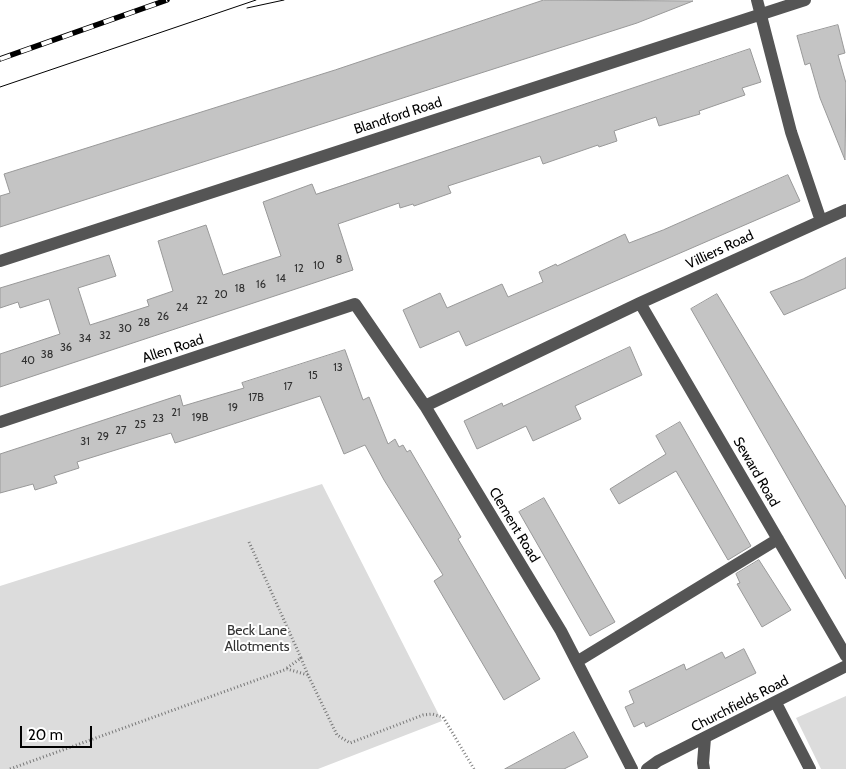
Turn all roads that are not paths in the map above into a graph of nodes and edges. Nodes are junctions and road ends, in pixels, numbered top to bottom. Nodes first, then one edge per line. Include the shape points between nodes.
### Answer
1 (757, 0) edge
2 (804, 0) edge
3 (762, 14) junction
4 (846, 210) edge
5 (821, 221) junction
6 (0, 261) edge
7 (640, 303) junction
8 (355, 304) joint
9 (425, 406) junction
10 (0, 422) edge
11 (778, 539) junction
12 (846, 656) edge
13 (578, 661) junction
14 (846, 666) edge
15 (776, 703) junction
16 (705, 738) junction
17 (632, 769) edge
18 (647, 769) edge
19 (704, 769) edge
20 (810, 769) edge

1 - 3 street
2 - 3 street, Blandford Road
3 - 5 street via 791,132
3 - 6 street, Blandford Road
4 - 5 street, Villiers Road
5 - 7 street, Villiers Road
7 - 9 street, Villiers Road
7 - 11 street, Seward Road
8 - 9 street, Clement Road
8 - 10 street, Allen Road
9 - 13 street, Clement Road
11 - 12 street, Seward Road
11 - 13 street
13 - 17 street, Clement Road
14 - 15 street, Churchfields Road
15 - 16 street, Churchfields Road
15 - 20 street
16 - 18 street, Churchfields Road
16 - 19 street

